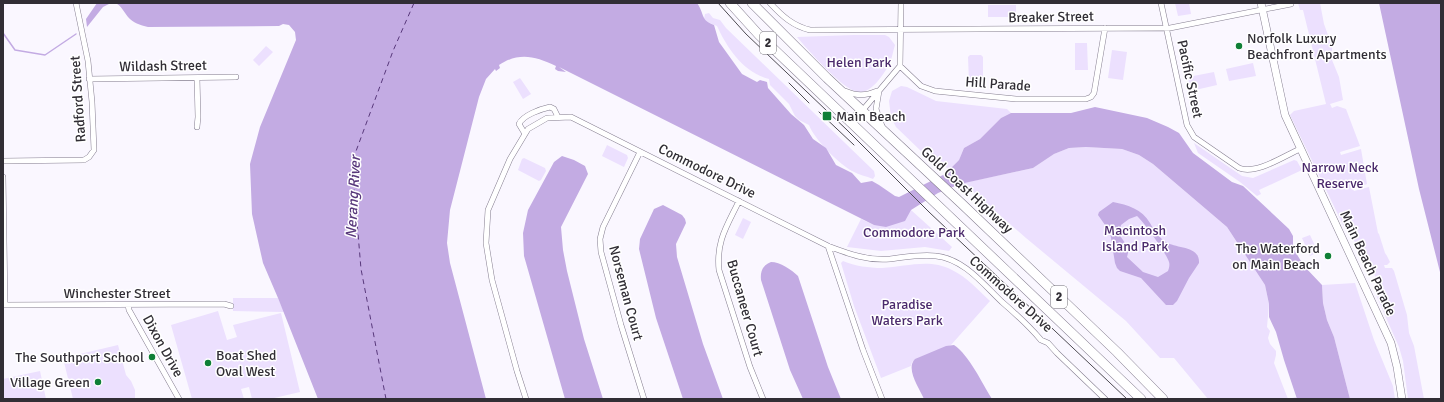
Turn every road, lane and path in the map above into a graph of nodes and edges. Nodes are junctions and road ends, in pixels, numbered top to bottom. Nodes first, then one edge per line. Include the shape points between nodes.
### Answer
1 (76, 3) edge
2 (730, 3) edge
3 (752, 3) edge
4 (770, 3) edge
5 (901, 3) edge
6 (1161, 3) edge
7 (1291, 4) edge
8 (1262, 6) edge
9 (1105, 28) junction
10 (1166, 28) junction
11 (901, 30) junction
12 (900, 66) junction
13 (236, 77) dead end
14 (197, 78) junction
15 (89, 79) junction
16 (838, 89) junction
17 (880, 90) junction
18 (862, 111) junction
19 (558, 117) junction
20 (850, 122) junction
21 (197, 127) dead end
22 (884, 131) junction
23 (525, 134) junction
24 (1300, 149) junction
25 (640, 152) junction
26 (3, 161) edge
27 (3, 177) edge
28 (739, 201) junction
29 (828, 246) junction
30 (128, 304) junction
31 (4, 305) edge
32 (231, 306) dead end
33 (179, 399) edge
34 (526, 399) edge
35 (644, 399) edge
36 (763, 399) edge
37 (882, 399) edge
38 (1105, 399) edge
39 (1141, 399) edge
40 (1163, 399) edge
41 (1402, 399) edge

1 - 15 street, Radford Street via 88,61
2 - 20 highway, 2 via 759,35
3 - 16 highway, Gold Coast Highway / 2
4 - 11 street, Breaker Street via 783,17 799,27 810,30
5 - 11 street
6 - 10 street, Pacific Street
7 - 8 street, Breaker Street
8 - 10 street, Breaker Street via 1175,28
8 - 24 street, Main Beach Parade via 1285,115
9 - 10 street, Breaker Street
9 - 11 street, Breaker Street
9 - 12 street, Hill Parade via 1095,86 1091,97 1086,99 1016,99 935,91 915,81
10 - 24 street, Pacific Street via 1184,112 1189,130 1194,137 1239,168 1246,170 1254,170
11 - 12 street
12 - 17 street
13 - 14 street, Wildash Street
14 - 15 street, Wildash Street
14 - 21 street
15 - 26 street, Radford Street via 94,141 94,150 89,157 76,161
16 - 17 street via 862,96
16 - 18 highway, Gold Coast Highway / 2
17 - 18 street
17 - 22 street via 876,109
18 - 20 main road
18 - 22 highway, Gold Coast Highway / 2
19 - 23 street, Commodore Drive via 546,118 528,129
19 - 23 street via 550,107 523,119 520,124
19 - 25 street, Commodore Drive via 571,116
20 - 39 highway, 2
22 - 40 highway, Gold Coast Highway / 2
23 - 34 street, Commodore Drive via 510,159 488,210 486,243 492,280
24 - 41 street, Main Beach Parade via 1391,343
25 - 28 street, Commodore Drive
25 - 35 street, Norseman Court via 603,227 600,239 601,252 621,325
27 - 31 street
28 - 29 street, Commodore Drive
28 - 36 street, Buccaneer Court via 720,242 719,270
29 - 37 street
29 - 38 street, Commodore Drive via 862,258 889,259 927,255 955,262 970,271
30 - 31 street, Winchester Street
30 - 32 street, Winchester Street
30 - 33 street, Dixon Drive

